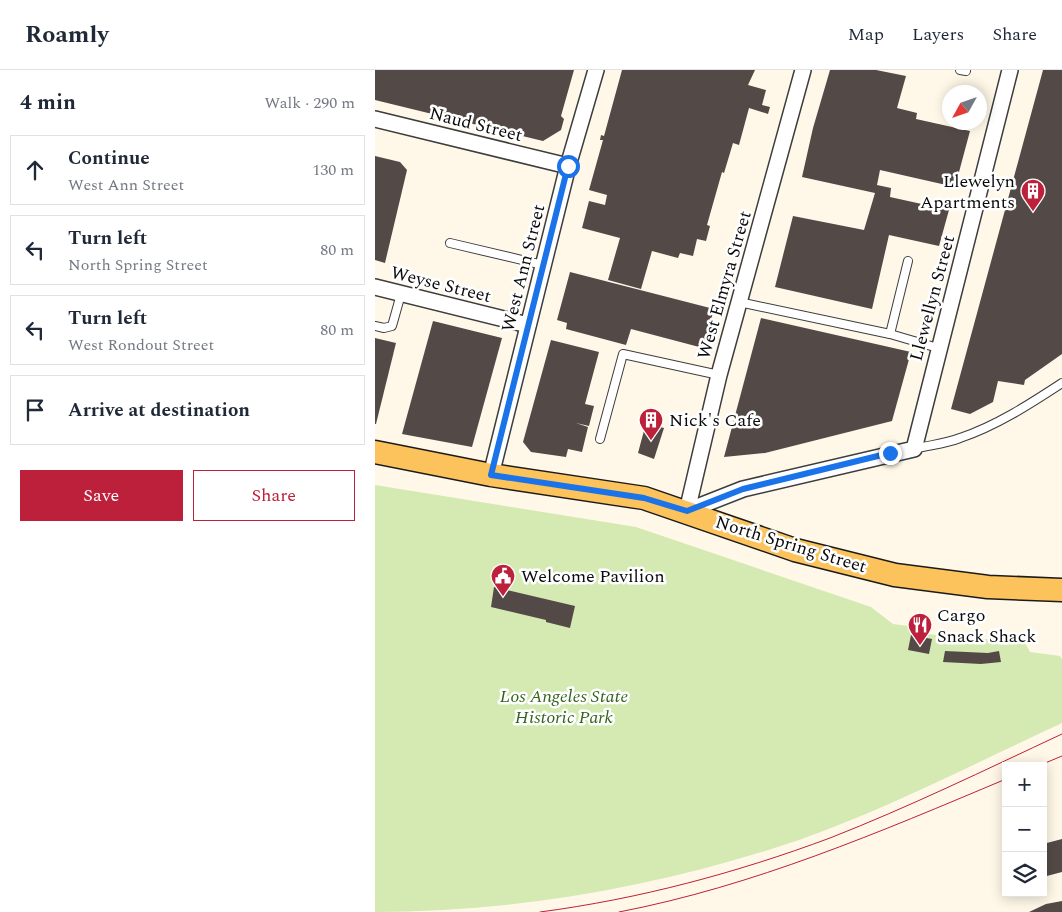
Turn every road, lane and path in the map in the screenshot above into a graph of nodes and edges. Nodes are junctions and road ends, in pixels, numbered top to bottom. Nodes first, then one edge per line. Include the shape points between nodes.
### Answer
1 (596, 70) edge
2 (803, 70) edge
3 (1010, 70) edge
4 (375, 119) edge
5 (568, 166) junction
6 (450, 243) dead end
7 (908, 261) dead end
8 (543, 265) junction
9 (375, 287) edge
10 (401, 294) junction
11 (739, 302) junction
12 (528, 325) junction
13 (375, 326) edge
14 (890, 334) junction
15 (938, 348) junction
16 (719, 375) junction
17 (1062, 383) edge
18 (600, 439) dead end
19 (913, 449) junction
20 (375, 452) edge
21 (491, 475) junction
22 (687, 511) junction
23 (1062, 590) edge

1 - 5 street, West Ann Street
2 - 11 street, West Elmyra Street
3 - 15 street, Llewellyn Street
4 - 5 street, Naud Street
5 - 8 street, West Ann Street
6 - 8 lane
7 - 14 lane
8 - 12 street, West Ann Street
9 - 10 street, Weyse Street
10 - 12 street, Weyse Street
10 - 13 lane via 392,326
11 - 14 lane
11 - 16 street, West Elmyra Street
12 - 21 street, West Ann Street
14 - 15 lane
15 - 19 street, Llewellyn Street
16 - 18 lane via 623,354
16 - 22 street, West Elmyra Street
17 - 19 lane via 1039,399 981,429 958,439
19 - 22 street via 743,489
20 - 21 main road, North Spring Street
21 - 22 main road, North Spring Street via 644,498
22 - 23 main road, North Spring Street via 795,550 895,576 988,587

